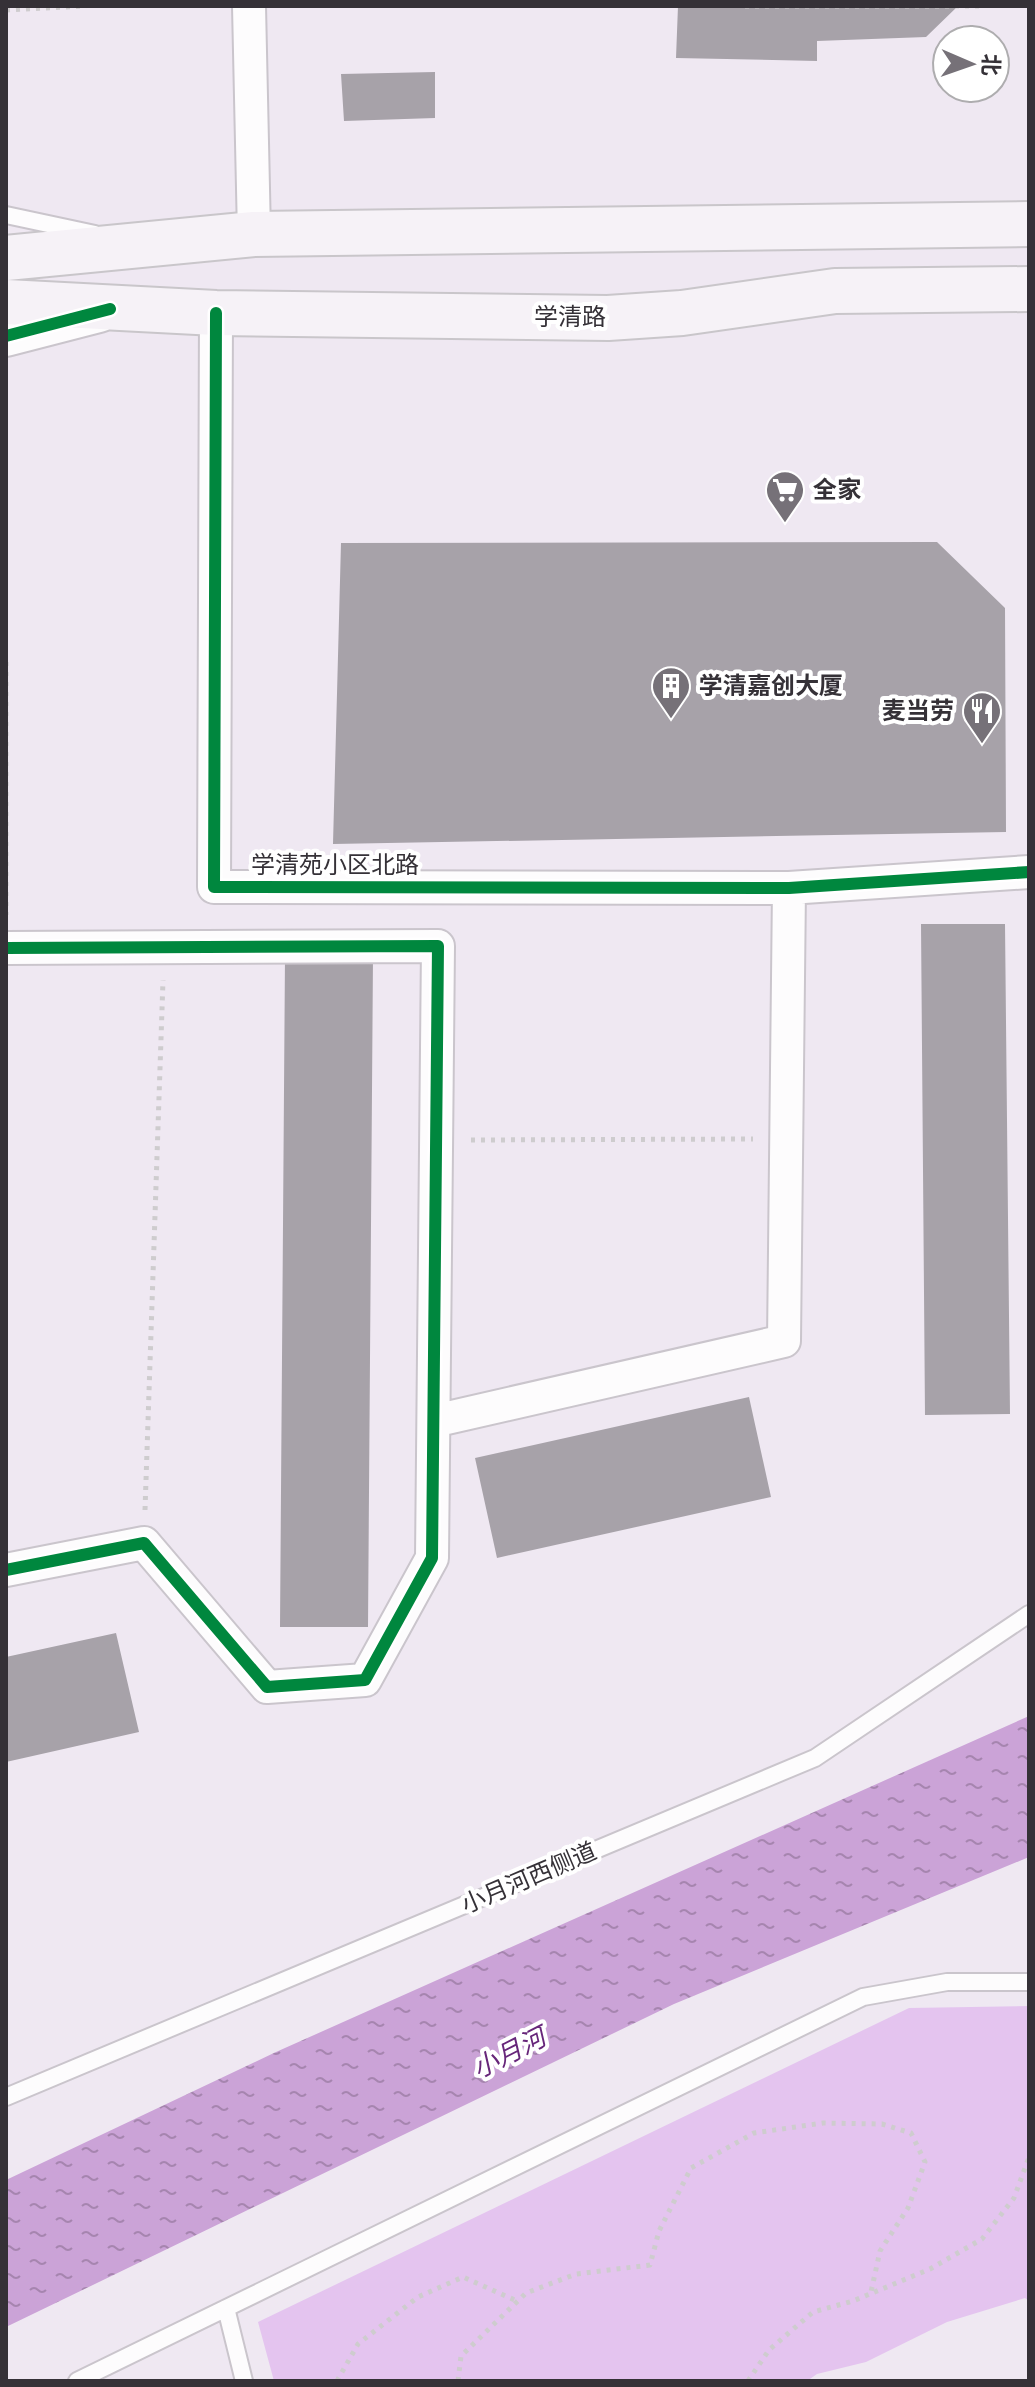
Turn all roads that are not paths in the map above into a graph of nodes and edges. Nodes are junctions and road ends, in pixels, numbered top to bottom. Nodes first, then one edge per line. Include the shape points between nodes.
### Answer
1 (249, 6) edge
2 (6, 215) edge
3 (1029, 224) edge
4 (254, 234) junction
5 (139, 244) junction
6 (6, 258) edge
7 (1029, 289) edge
8 (6, 302) edge
9 (110, 309) junction
10 (216, 313) junction
11 (6, 336) edge
12 (1029, 872) edge
13 (789, 888) junction
14 (6, 948) edge
15 (434, 1421) junction
16 (6, 1570) edge
17 (1029, 1614) edge
18 (1029, 1982) edge
19 (6, 2097) edge
20 (226, 2308) junction
21 (77, 2381) edge
22 (244, 2381) edge

1 - 4 street
2 - 5 lane
3 - 4 main road
4 - 5 main road
5 - 6 main road
7 - 10 main road, 学清路 via 835,291 608,318
8 - 9 main road, 学清路
9 - 10 main road, 学清路
9 - 11 street, 学清路
10 - 13 street, 学清苑小区北路 via 214,887
12 - 13 street, 学清苑小区北路
13 - 15 street via 784,1341
14 - 15 street via 438,946
15 - 16 street via 432,1558 365,1680 267,1687 144,1543
17 - 19 lane, 小月河西侧道 via 815,1758
18 - 20 lane via 947,1982 863,1997
20 - 21 lane
20 - 22 lane

